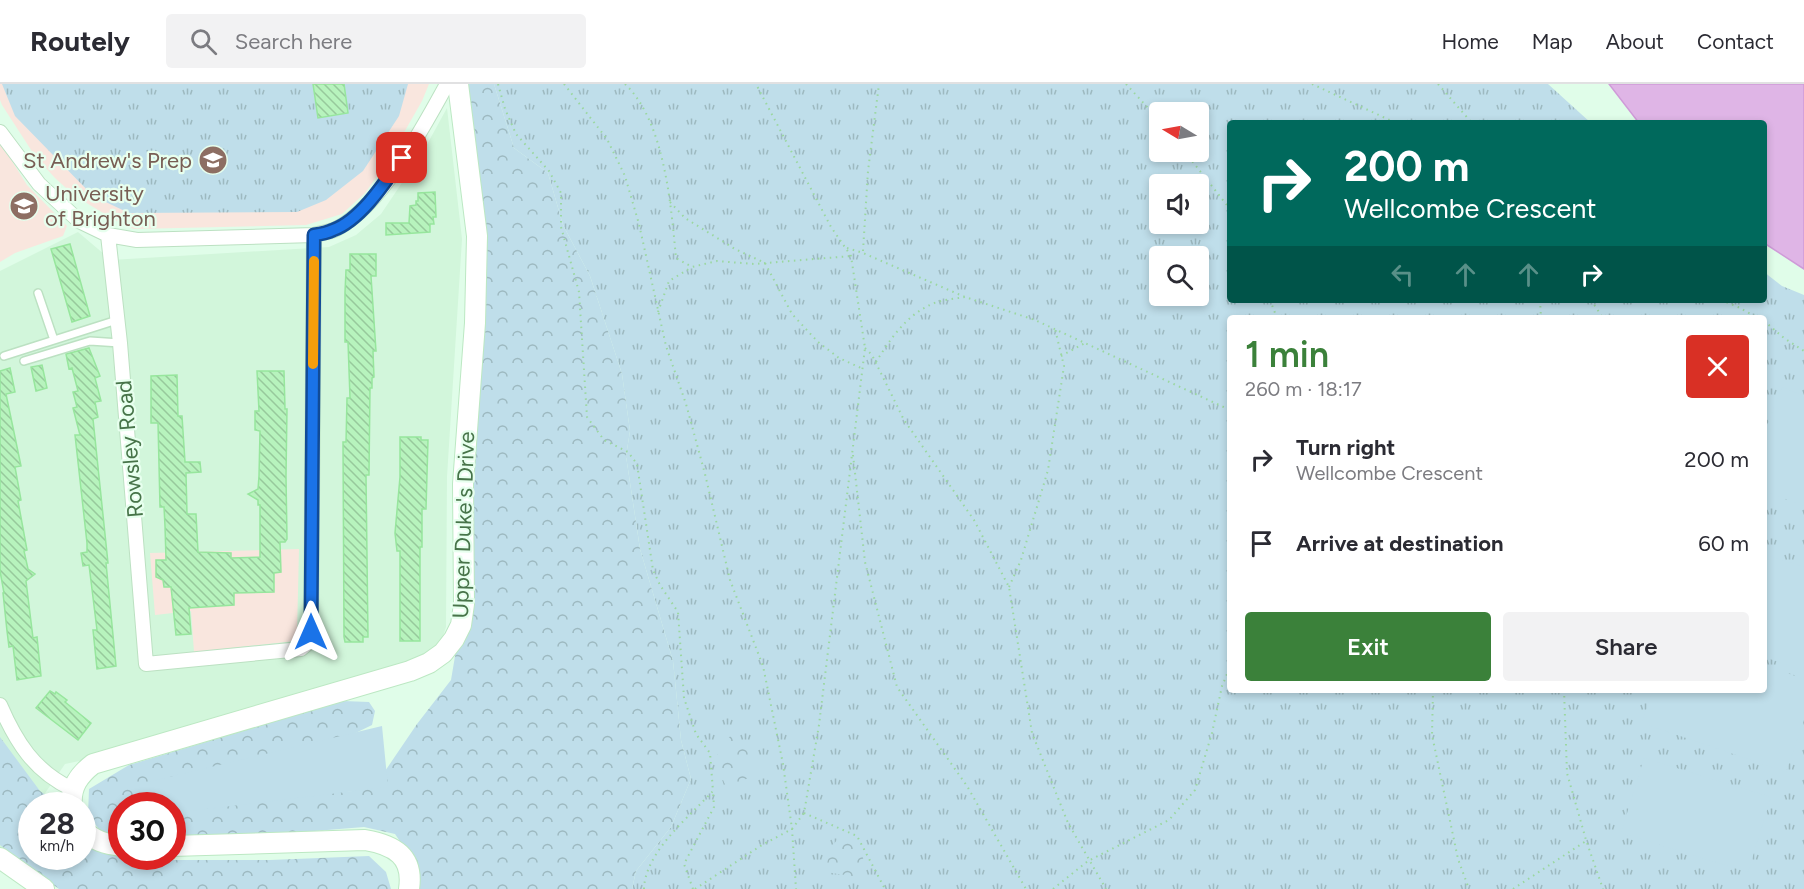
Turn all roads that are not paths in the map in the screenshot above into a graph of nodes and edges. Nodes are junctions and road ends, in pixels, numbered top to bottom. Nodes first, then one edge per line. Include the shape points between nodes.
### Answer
1 (447, 84) edge
2 (458, 84) edge
3 (0, 132) edge
4 (108, 235) junction
5 (314, 235) junction
6 (38, 293) dead end
7 (117, 320) junction
8 (54, 340) junction
9 (120, 343) junction
10 (4, 356) dead end
11 (24, 362) dead end
12 (0, 705) edge
13 (66, 792) edge
14 (74, 792) edge
15 (186, 846) edge
16 (0, 858) edge
17 (45, 889) edge
18 (409, 889) edge

1 - 5 street via 379,191 352,219 335,230
2 - 14 main road, Upper Duke's Drive via 477,236 463,484 464,604 454,639 443,653 410,671 93,764 81,774
3 - 4 street via 39,184 79,220
4 - 5 street via 137,240
4 - 7 street, Rowsley Road
5 - 9 street, Rowsley Road via 311,632 301,649 146,664
6 - 8 lane
7 - 8 lane
7 - 9 street, Rowsley Road
8 - 10 lane
9 - 11 lane via 90,341
12 - 13 street via 32,761
15 - 18 main road via 365,840 382,843 404,858 410,873
16 - 17 main road

